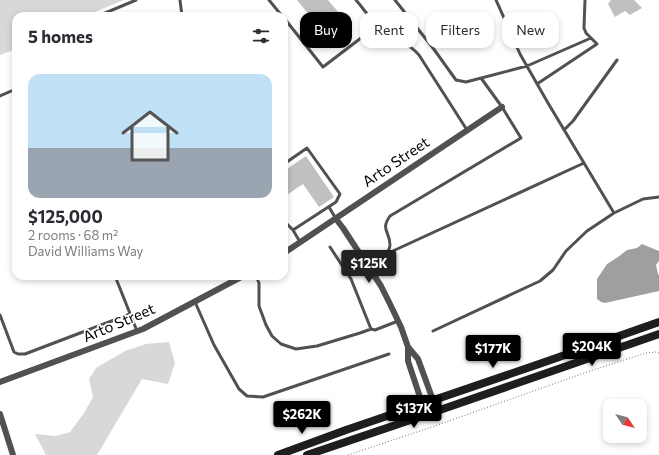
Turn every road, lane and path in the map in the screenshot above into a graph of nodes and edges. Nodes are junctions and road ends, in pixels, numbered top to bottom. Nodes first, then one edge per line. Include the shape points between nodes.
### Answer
1 (136, 0) edge
2 (180, 0) edge
3 (269, 0) edge
4 (356, 0) edge
5 (395, 0) edge
6 (496, 0) edge
7 (585, 0) edge
8 (108, 12) edge
9 (182, 12) edge
10 (279, 12) edge
11 (366, 12) edge
12 (288, 23) edge
13 (591, 38) junction
14 (360, 40) edge
15 (412, 48) edge
16 (617, 60) dead end
17 (527, 66) junction
18 (481, 78) junction
19 (537, 84) junction
20 (12, 91) edge
21 (0, 96) edge
22 (502, 107) junction
23 (467, 130) junction
24 (564, 130) junction
25 (288, 161) edge
26 (584, 164) junction
27 (659, 197) edge
28 (329, 207) junction
29 (614, 213) junction
30 (336, 218) junction
31 (288, 225) edge
32 (293, 230) junction
33 (300, 242) junction
34 (330, 246) dead end
35 (288, 250) edge
36 (387, 254) junction
37 (370, 268) junction
38 (117, 280) edge
39 (236, 280) edge
40 (258, 280) edge
41 (195, 302) junction
42 (130, 314) junction
43 (0, 315) edge
44 (398, 321) junction
45 (659, 322) edge
46 (371, 328) junction
47 (137, 331) junction
48 (433, 331) dead end
49 (659, 334) edge
50 (408, 347) junction
51 (659, 353) edge
52 (389, 354) dead end
53 (0, 382) edge
54 (433, 400) junction
55 (422, 404) junction
56 (437, 411) junction
57 (0, 414) edge
58 (426, 415) junction
59 (13, 455) edge
60 (278, 455) edge
61 (307, 455) edge
62 (348, 455) edge

1 - 8 lane
2 - 9 lane
3 - 10 lane
4 - 11 lane
5 - 18 lane via 456,80 466,82
6 - 17 lane
7 - 13 lane via 584,28
12 - 14 lane via 323,68
13 - 17 lane
13 - 19 lane via 597,44
15 - 23 lane
16 - 24 lane via 573,122
17 - 18 lane
17 - 19 lane
18 - 22 lane
19 - 24 lane
20 - 21 lane
22 - 23 street, Arto Street
22 - 36 lane via 520,138 390,216 385,227 390,246
23 - 30 street, Arto Street
24 - 26 lane
25 - 28 lane via 307,148 340,194 336,202
26 - 29 lane
26 - 36 lane
27 - 29 lane via 643,199
28 - 30 lane
28 - 32 lane
29 - 48 lane via 587,231 540,281
30 - 33 street, Arto Street
30 - 37 street
31 - 32 lane
32 - 33 lane
33 - 35 street, Arto Street
34 - 46 lane via 351,279
36 - 37 lane
37 - 44 street
38 - 42 lane
39 - 41 street, Arto Street
40 - 46 lane via 260,306 266,325 272,336 281,344 296,349 317,346
41 - 47 street, Arto Street
41 - 52 lane via 214,345 239,389 247,396 263,397
42 - 43 lane via 26,354 14,352
42 - 47 lane
44 - 46 lane via 375,330
44 - 50 street
45 - 54 main road
47 - 53 street, Arto Street
49 - 56 main road
50 - 54 street via 418,359
50 - 55 street via 408,361
51 - 62 path via 646,353 587,372
54 - 55 main road
54 - 56 street
55 - 58 street
55 - 60 main road
56 - 58 main road
57 - 59 street
58 - 61 main road

